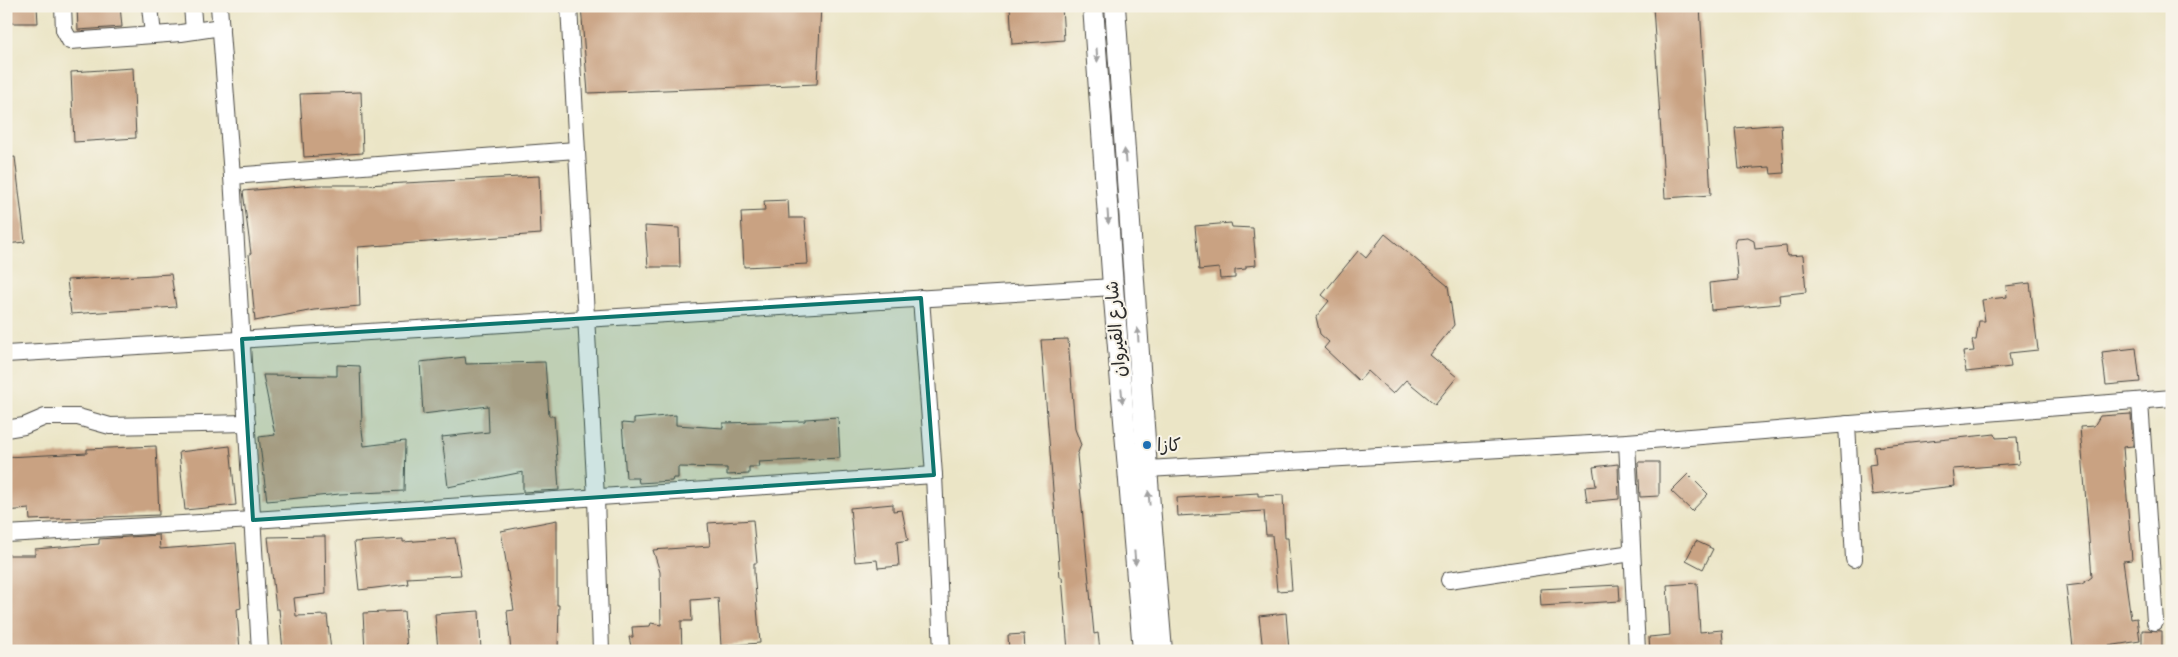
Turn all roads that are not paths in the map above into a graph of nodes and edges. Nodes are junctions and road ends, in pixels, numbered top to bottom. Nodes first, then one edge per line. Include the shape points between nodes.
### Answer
1 (63, 6) edge
2 (150, 6) edge
3 (192, 6) edge
4 (220, 6) edge
5 (569, 6) edge
6 (1094, 6) edge
7 (1115, 6) edge
8 (220, 27) junction
9 (194, 31) junction
10 (153, 35) junction
11 (576, 150) junction
12 (232, 176) junction
13 (1113, 287) junction
14 (922, 298) junction
15 (586, 319) junction
16 (242, 339) junction
17 (6, 354) edge
18 (2172, 398) edge
19 (2140, 402) junction
20 (247, 423) junction
21 (1847, 424) junction
22 (6, 429) edge
23 (1627, 442) junction
24 (1147, 468) junction
25 (934, 475) junction
26 (596, 498) junction
27 (253, 520) junction
28 (6, 534) edge
29 (1632, 553) junction
30 (1854, 559) dead end
31 (1449, 580) dead end
32 (2155, 622) dead end
33 (260, 651) edge
34 (601, 651) edge
35 (942, 651) edge
36 (1143, 651) edge
37 (1162, 651) edge
38 (1637, 651) edge

1 - 10 street via 64,30 70,41
2 - 10 street
3 - 9 street
4 - 8 street
5 - 11 street
6 -> 13 main road, شارع القيروان
24 -> 7 main road, شارع القيروان
8 - 9 street
8 - 12 street
9 - 10 street
11 - 12 street
11 - 15 street
12 - 16 street
13 - 14 street
13 -> 36 main road, شارع القيروان
14 - 15 street
14 - 25 street
15 - 16 street
15 - 26 street
16 - 17 street
16 - 20 street
18 - 19 street
19 - 21 street
19 - 32 street
20 - 22 street via 110,426 78,417 45,417
20 - 27 street
21 - 23 street
21 - 30 street
23 - 24 street
23 - 29 street
37 -> 24 main road, شارع القيروان
25 - 26 street
25 - 35 street
26 - 27 street
26 - 34 street
27 - 28 street
27 - 33 street
29 - 31 street
29 - 38 street

